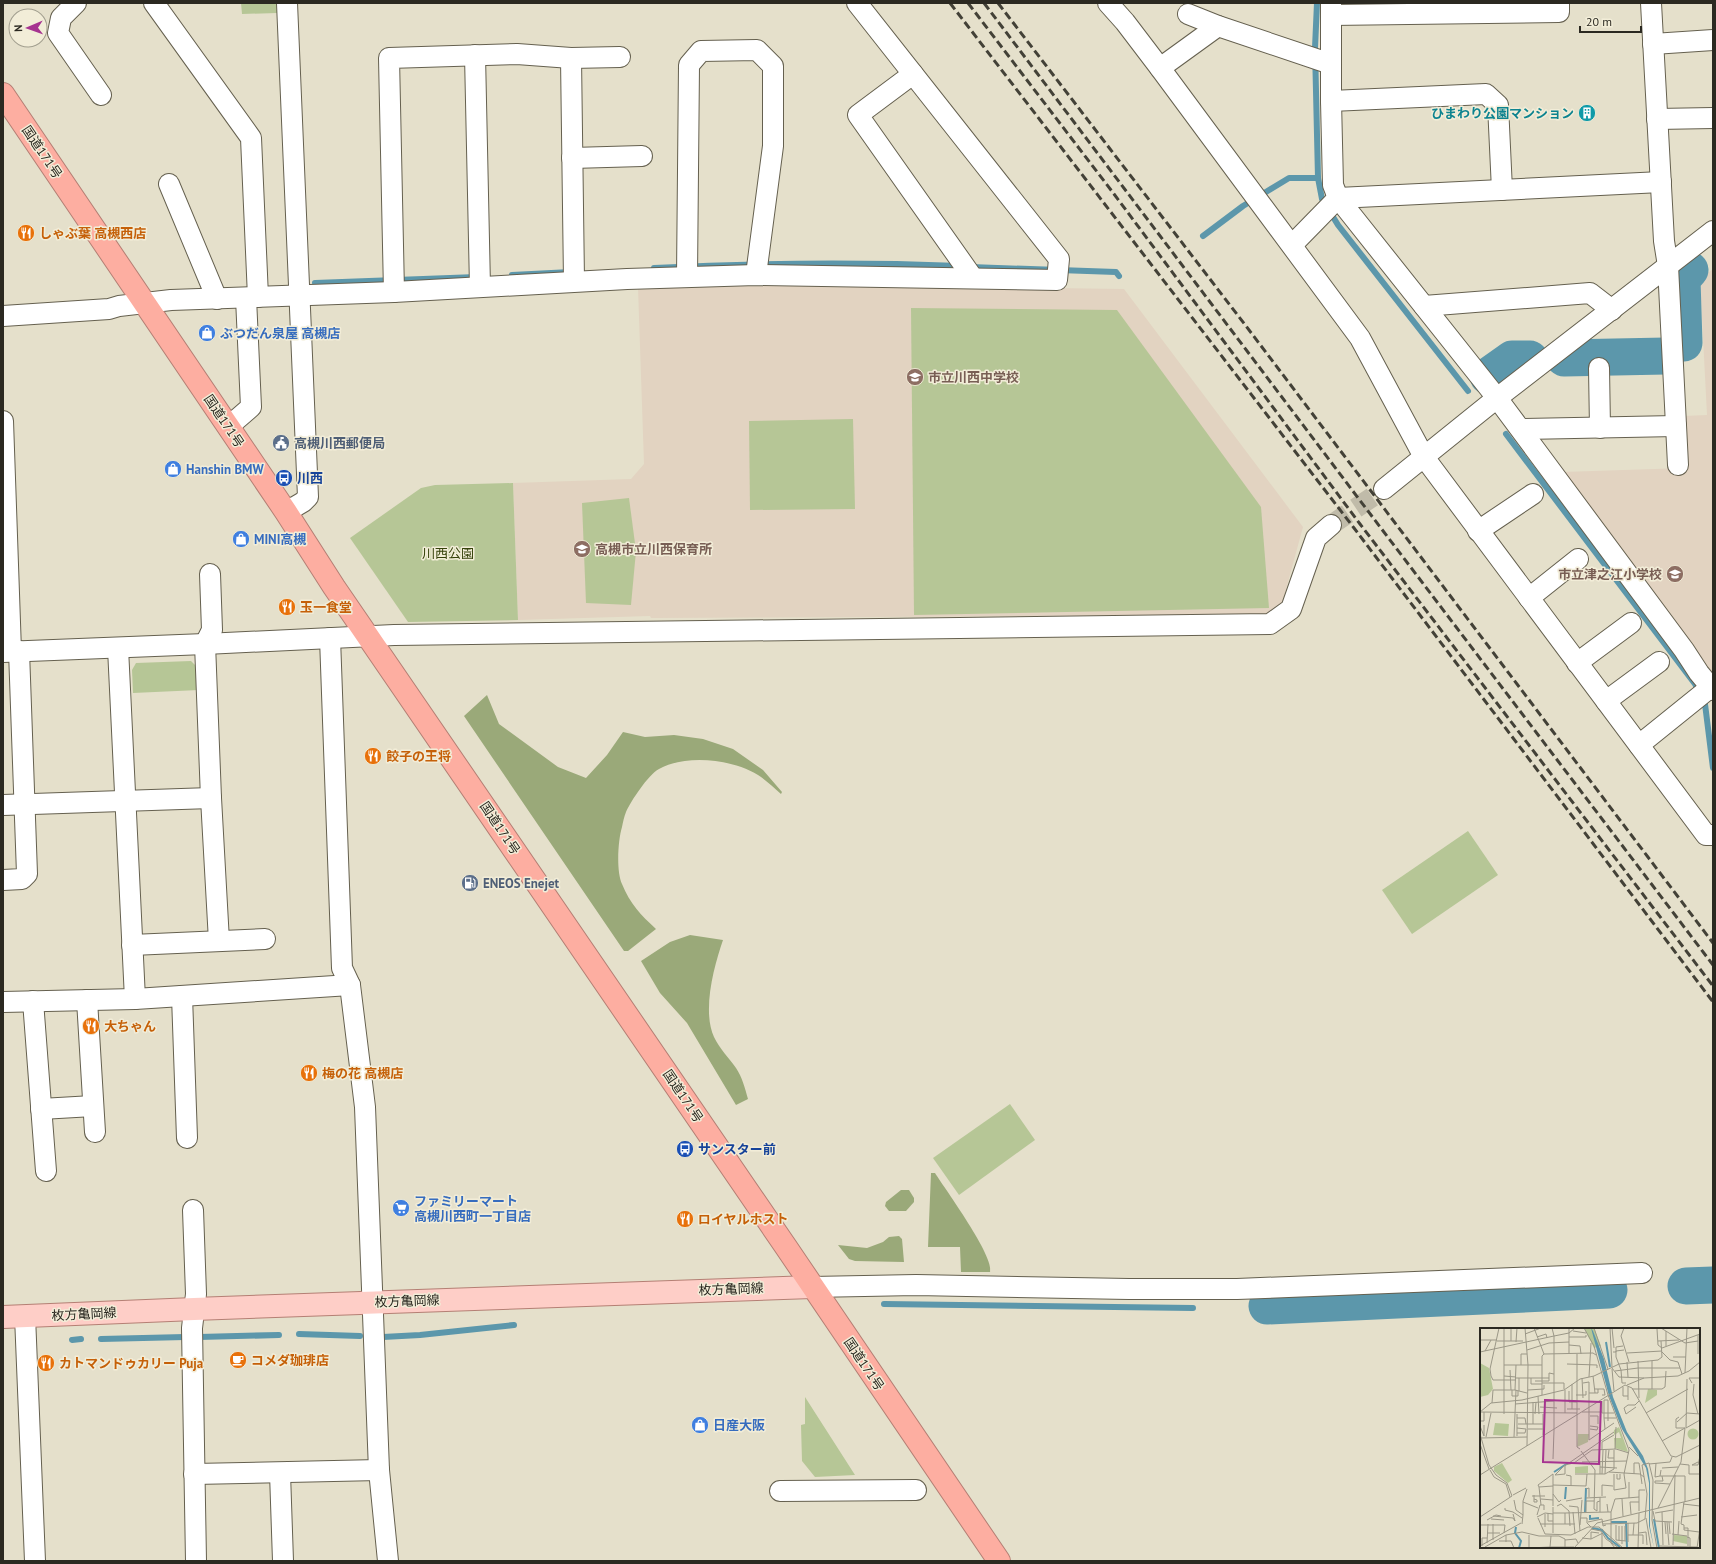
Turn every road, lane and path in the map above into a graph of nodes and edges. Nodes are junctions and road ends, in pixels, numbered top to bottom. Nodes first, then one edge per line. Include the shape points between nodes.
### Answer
1 (76, 3) edge
2 (154, 3) edge
3 (287, 3) edge
4 (857, 3) edge
5 (1108, 3) edge
6 (1559, 3) edge
7 (1651, 3) edge
8 (1331, 9) edge
9 (1478, 9) edge
10 (1188, 14) dead end
11 (1218, 26) junction
12 (1713, 40) edge
13 (1653, 44) junction
14 (475, 55) junction
15 (620, 57) dead end
16 (571, 58) junction
17 (1331, 64) junction
18 (1160, 68) junction
19 (912, 74) junction
20 (101, 95) dead end
21 (1331, 101) junction
22 (6, 104) edge
23 (1713, 118) edge
24 (1657, 120) junction
25 (642, 156) dead end
26 (572, 158) junction
27 (1661, 182) junction
28 (169, 184) dead end
29 (1502, 190) junction
30 (1338, 198) junction
31 (1713, 231) edge
32 (1292, 245) junction
33 (1668, 266) junction
34 (756, 275) junction
35 (687, 277) junction
36 (973, 278) junction
37 (574, 281) junction
38 (394, 284) junction
39 (480, 287) junction
40 (300, 295) junction
41 (252, 297) junction
42 (217, 299) junction
43 (144, 303) junction
44 (1424, 306) junction
45 (1612, 310) junction
46 (3, 316) edge
47 (1599, 368) dead end
48 (1497, 398) junction
49 (3, 421) edge
50 (1676, 426) junction
51 (228, 427) junction
52 (1600, 428) junction
53 (1521, 429) junction
54 (1424, 457) junction
55 (1678, 465) dead end
56 (1384, 489) tunnel mouth
57 (1533, 494) dead end
58 (286, 512) junction
59 (1331, 525) tunnel mouth
60 (1478, 530) junction
61 (1578, 558) dead end
62 (210, 574) dead end
63 (1528, 598) junction
64 (1631, 623) dead end
65 (368, 636) junction
66 (330, 638) junction
67 (205, 644) junction
68 (118, 648) junction
69 (11, 652) edge
70 (1659, 662) dead end
71 (1577, 663) junction
72 (1712, 688) edge
73 (1606, 701) junction
74 (1639, 745) junction
75 (211, 798) junction
76 (125, 802) junction
77 (3, 805) edge
78 (24, 805) junction
79 (1713, 835) edge
80 (3, 880) edge
81 (265, 939) dead end
82 (219, 941) junction
83 (132, 945) junction
84 (350, 985) junction
85 (182, 996) junction
86 (135, 999) junction
87 (87, 1000) junction
88 (33, 1001) junction
89 (3, 1002) edge
90 (93, 1106) junction
91 (41, 1109) junction
92 (95, 1132) dead end
93 (187, 1138) dead end
94 (46, 1171) dead end
95 (193, 1210) dead end
96 (1642, 1272) dead end
97 (812, 1287) junction
98 (371, 1302) junction
99 (194, 1309) junction
100 (25, 1316) junction
101 (3, 1317) edge
102 (379, 1470) junction
103 (280, 1473) junction
104 (194, 1474) junction
105 (916, 1490) dead end
106 (780, 1491) dead end
107 (994, 1560) edge
108 (35, 1561) edge
109 (196, 1561) edge
110 (283, 1561) edge
111 (388, 1561) edge

1 - 20 street via 61,18 58,33
2 - 41 street via 250,138
3 - 40 street
4 - 19 street
5 - 18 street
6 - 9 street via 1559,12
7 - 13 street
8 - 9 street
8 - 17 street
10 - 11 street
11 - 17 street
11 - 18 street
12 - 13 street
13 - 24 street
14 - 16 street via 517,54
14 - 38 street via 389,58
14 - 39 street
15 - 16 street
16 - 26 street
17 - 21 street
18 - 32 street
19 - 36 street via 858,115
19 - 36 street via 1059,259 1057,280
21 - 29 street via 1486,94 1498,105
21 - 30 street via 1333,185
22 - 43 highway, 国道171号
23 - 24 street
24 - 27 street
25 - 26 street
26 - 37 street
27 - 29 street
27 - 33 street
28 - 42 street
29 - 30 street
30 - 32 street
30 - 44 street
31 - 33 street
32 - 54 street via 1360,338
33 - 45 street
33 - 50 street
34 - 35 street
34 - 35 street via 773,146 773,66 757,50 701,51 689,65
34 - 36 street
35 - 37 street
37 - 39 street
38 - 39 street
38 - 40 street
40 - 41 street
40 - 58 street via 308,497
41 - 42 street
41 - 51 street via 251,407
42 - 43 street
43 - 46 street via 109,309
43 - 51 highway, 国道171号
44 - 45 street via 1590,293
44 - 48 street
45 - 48 street
47 - 52 street
48 - 53 street
48 - 54 street
49 - 69 street
50 - 52 street
50 - 55 street
51 - 58 highway, 国道171号
52 - 53 street
53 - 72 street
54 - 56 street
54 - 60 street
57 - 60 street
58 - 65 highway, 国道171号
59 - 65 street via 1316,538 1291,609 1270,624
60 - 63 street
61 - 63 street
62 - 67 street via 212,630
63 - 71 street
64 - 71 street
65 - 66 street
65 - 97 highway, 国道171号
66 - 67 street
66 - 84 street via 342,968
67 - 68 street
67 - 75 street
68 - 69 street
68 - 76 street
69 - 78 street
70 - 73 street
71 - 73 street
72 - 74 street
73 - 74 street
74 - 79 street via 1706,835
75 - 76 street
75 - 82 street
76 - 78 street
76 - 83 street
77 - 78 street
78 - 80 street via 27,874 22,879
81 - 82 street
82 - 83 street
83 - 86 street
84 - 85 street
84 - 98 street via 364,1107
85 - 86 street
85 - 93 street
86 - 87 street
87 - 88 street
87 - 90 street
88 - 89 street
88 - 91 street
90 - 91 street
90 - 92 street
91 - 94 street
95 - 99 street via 196,1294
96 - 97 street via 1232,1289 916,1285
97 - 98 main road, 枚方亀岡線
97 - 107 highway, 国道171号
98 - 99 main road, 枚方亀岡線
98 - 102 street
99 - 100 main road, 枚方亀岡線
99 - 104 street
100 - 101 main road, 枚方亀岡線
100 - 108 street
102 - 103 street
102 - 111 street
103 - 104 street
103 - 110 street
104 - 109 street
105 - 106 street

